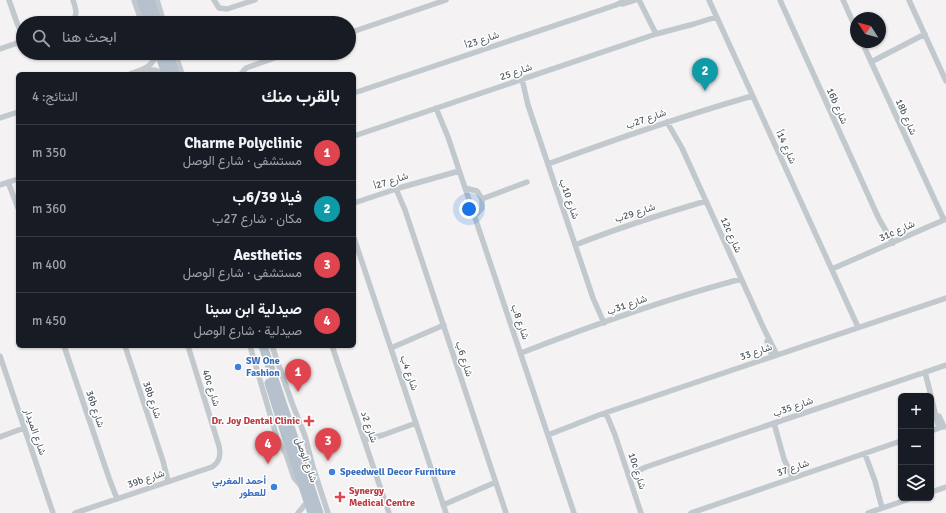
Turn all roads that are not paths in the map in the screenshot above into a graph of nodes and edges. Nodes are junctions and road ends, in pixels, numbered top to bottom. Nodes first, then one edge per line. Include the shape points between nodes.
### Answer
1 (9, 0) edge
2 (73, 0) edge
3 (134, 0) edge
4 (141, 0) edge
5 (150, 0) edge
6 (157, 0) edge
7 (255, 0) edge
8 (446, 0) edge
9 (626, 0) edge
10 (635, 0) edge
11 (639, 0) edge
12 (709, 0) edge
13 (780, 0) edge
14 (843, 0) edge
15 (909, 0) edge
16 (214, 1) edge
17 (616, 5) junction
18 (716, 15) junction
19 (76, 16) edge
20 (140, 16) edge
21 (147, 16) edge
22 (156, 16) edge
23 (162, 16) edge
24 (850, 16) edge
25 (16, 20) edge
26 (356, 31) edge
27 (654, 35) junction
28 (926, 36) junction
29 (16, 42) edge
30 (865, 48) edge
31 (0, 49) edge
32 (154, 60) edge
33 (160, 60) edge
34 (170, 60) edge
35 (177, 60) edge
36 (269, 60) edge
37 (870, 61) junction
38 (141, 70) junction
39 (136, 72) edge
40 (160, 72) edge
41 (164, 72) edge
42 (174, 72) edge
43 (181, 72) edge
44 (243, 72) edge
45 (519, 80) junction
46 (946, 81) edge
47 (356, 92) edge
48 (752, 94) junction
49 (438, 108) junction
50 (16, 113) edge
51 (0, 118) edge
52 (670, 121) junction
53 (356, 135) edge
54 (548, 162) junction
55 (459, 169) junction
56 (16, 180) edge
57 (10, 182) junction
58 (527, 182) dead end
59 (0, 185) edge
60 (398, 188) junction
61 (465, 188) junction
62 (482, 199) junction
63 (705, 199) junction
64 (16, 201) edge
65 (356, 202) edge
66 (475, 216) junction
67 (943, 220) edge
68 (575, 243) junction
69 (356, 244) edge
70 (890, 244) junction
71 (833, 271) junction
72 (740, 277) junction
73 (946, 298) edge
74 (602, 323) junction
75 (444, 328) junction
76 (856, 328) junction
77 (390, 346) junction
78 (65, 348) edge
79 (126, 348) edge
80 (189, 348) edge
81 (251, 348) edge
82 (258, 348) edge
83 (264, 348) edge
84 (273, 348) edge
85 (333, 348) edge
86 (520, 351) junction
87 (0, 356) edge
88 (774, 356) junction
89 (946, 365) edge
90 (923, 373) junction
91 (930, 393) edge
92 (934, 407) edge
93 (608, 412) junction
94 (416, 424) junction
95 (772, 424) junction
96 (943, 427) edge
97 (24, 429) junction
98 (547, 433) junction
99 (3, 436) edge
100 (365, 442) junction
101 (898, 442) edge
102 (867, 453) junction
103 (219, 459) joint
104 (628, 474) junction
105 (791, 478) junction
106 (170, 481) junction
107 (497, 484) junction
108 (946, 487) edge
109 (305, 489) junction
110 (934, 491) edge
111 (115, 499) junction
112 (308, 500) junction
113 (903, 501) edge
114 (442, 502) junction
115 (884, 507) junction
116 (53, 513) edge
117 (74, 513) edge
118 (298, 513) edge
119 (312, 513) edge
120 (319, 513) edge
121 (328, 513) edge
122 (389, 513) edge
123 (446, 513) edge
124 (506, 513) edge
125 (574, 513) edge
126 (641, 513) edge
127 (691, 513) edge
128 (868, 513) edge

1 - 25 street
2 - 19 street
3 - 20 street
4 - 21 main road
5 - 22 main road
6 - 23 street
7 - 16 street via 225,10 219,8
8 - 26 street
9 - 17 street, شارع 23أ
10 - 17 street, شارع 23أ
11 - 27 street
12 - 18 street, شارع 14أ
13 - 70 street, 16b شارع
14 - 24 street
15 - 28 street
17 - 47 street, شارع 23أ
18 - 27 street, شارع 25
18 - 48 street, شارع 14أ
27 - 45 street, شارع 25
28 - 37 street
28 - 46 street
29 - 31 street
30 - 37 street, 18b شارع
32 - 38 street
33 - 41 main road
34 - 42 main road
35 - 43 street
36 - 44 street via 246,68
37 - 67 street, 18b شارع
38 - 39 street
38 - 40 street
45 - 49 street, شارع 25
45 - 54 street, شارع 10ب
48 - 52 street, شارع 27ب
48 - 71 street, شارع 14أ
49 - 53 street, شارع 25
49 - 55 street, شارع 8ب
50 - 51 street
52 - 54 street, شارع 27ب
52 - 63 street, 12c شارع
54 - 68 street, شارع 10ب
55 - 60 street, شارع 27أ
55 - 61 street, شارع 8ب
56 - 57 street
57 - 59 street
57 - 64 street
58 - 62 street
60 - 65 street, شارع 27أ
60 - 75 street, شارع 6ب
61 - 62 street via 477,191
61 - 66 street, شارع 8ب
62 - 66 street via 482,208
63 - 68 street, شارع 29ب
63 - 72 street, 12c شارع
66 - 86 street, شارع 8ب
67 - 70 street, 31c شارع
68 - 74 street, شارع 10ب
69 - 77 street, شارع 4ب
70 - 71 street, 31c شارع
71 - 76 street, شارع 14أ
72 - 74 street, شارع 31ب
72 - 88 street, 12c شارع
73 - 76 street, شارع 33
74 - 86 street, شارع 31ب
75 - 77 street
75 - 107 street, شارع 6ب
76 - 88 street, شارع 33
77 - 94 street, شارع 4ب
78 - 111 street, 36b شارع
79 - 106 street, 38b شارع
80 - 103 street, 40c شارع via 219,446
81 - 109 street via 277,438 295,480
82 - 109 main road, شارع الوصل
83 - 120 main road, شارع الوصل
84 - 121 street via 304,432
85 - 100 street, شارع 2د
86 - 98 street, شارع 8ب
87 - 97 street, شارع الميدار
88 - 93 street, شارع 33
89 - 90 street, شارع 35ب
90 - 91 street
90 - 95 street, شارع 35ب
92 - 96 street
93 - 98 street, شارع 33
93 - 104 street, 10c شارع
94 - 100 street
94 - 114 street, شارع 4ب
95 - 104 street, شارع 35ب
95 - 105 street
97 - 99 street
97 - 116 street, شارع الميدار
98 - 125 street, شارع 8ب
100 - 122 street, شارع 2د
101 - 102 street, شارع 37
102 - 105 street, شارع 37
102 - 115 street
103 - 106 street, 39b شارع via 212,467
104 - 126 street, 10c شارع
105 - 127 street, شارع 37
106 - 111 street, 39b شارع
107 - 114 street
107 - 124 street, شارع 6ب
108 - 110 street
109 - 112 main road, شارع الوصل
111 - 117 street, 39b شارع
112 - 118 street
112 - 119 main road, شارع الوصل
113 - 115 street
114 - 123 street, شارع 4ب
115 - 128 street

